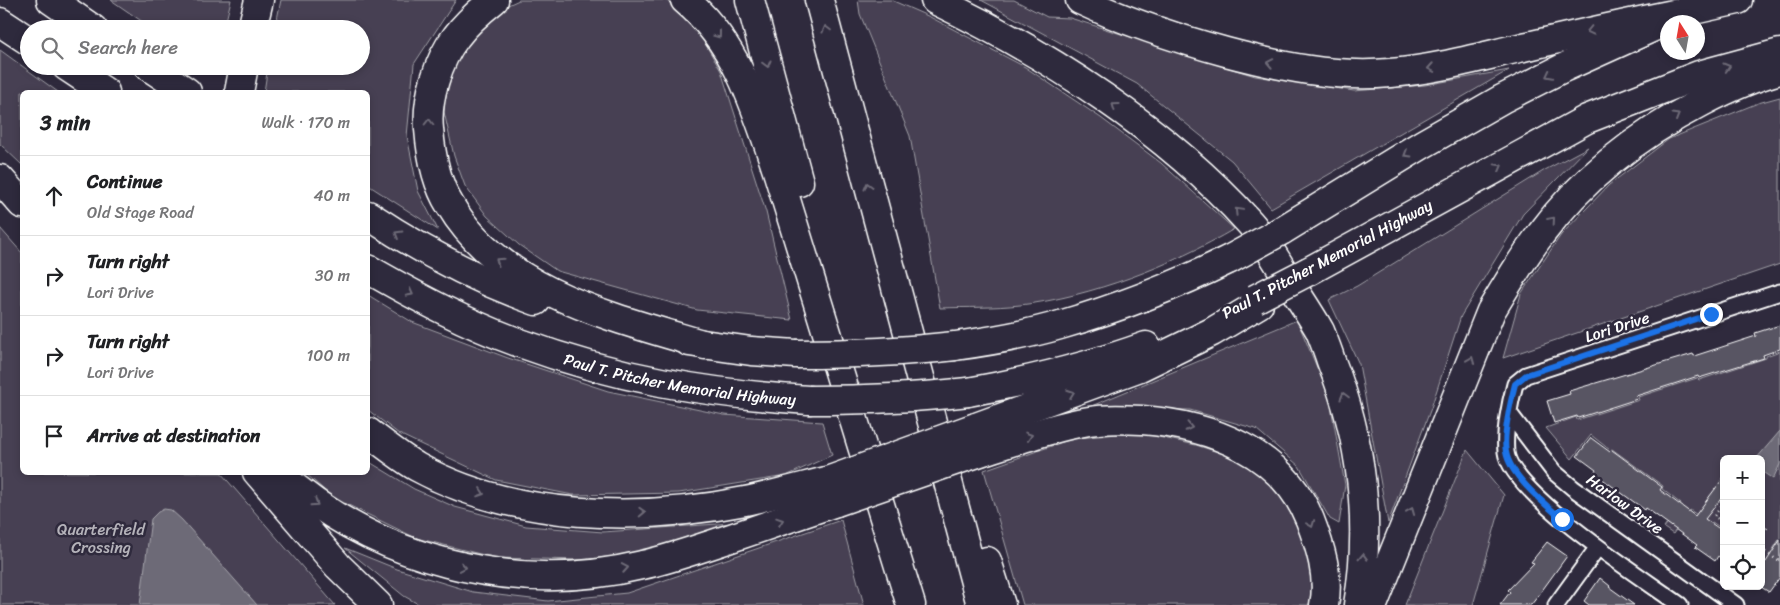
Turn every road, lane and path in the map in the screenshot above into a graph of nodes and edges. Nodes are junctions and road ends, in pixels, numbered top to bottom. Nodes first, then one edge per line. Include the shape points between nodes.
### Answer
1 (51, 0) edge
2 (259, 0) edge
3 (494, 0) edge
4 (685, 0) edge
5 (750, 0) edge
6 (818, 0) edge
7 (935, 0) edge
8 (1080, 0) edge
9 (1738, 0) edge
10 (1689, 11) junction
11 (80, 20) edge
12 (254, 20) edge
13 (0, 22) edge
14 (20, 35) edge
15 (1780, 53) edge
16 (1780, 70) edge
17 (80, 75) edge
18 (162, 75) edge
19 (242, 75) edge
20 (102, 90) edge
21 (184, 90) edge
22 (239, 90) edge
23 (0, 179) edge
24 (20, 202) edge
25 (370, 216) edge
26 (878, 222) junction
27 (370, 270) edge
28 (1780, 292) edge
29 (1257, 301) junction
30 (705, 345) junction
31 (1510, 413) junction
32 (370, 433) edge
33 (979, 439) junction
34 (260, 475) edge
35 (280, 475) edge
36 (833, 491) junction
37 (1720, 508) edge
38 (1720, 520) edge
39 (1769, 526) dead end
40 (1765, 532) edge
41 (1598, 547) junction
42 (1765, 552) edge
43 (1780, 562) edge
44 (378, 605) edge
45 (911, 605) edge
46 (981, 605) edge
47 (1001, 605) edge
48 (1324, 605) edge
49 (1358, 605) edge
50 (1373, 605) edge
51 (1556, 605) edge
52 (1680, 605) edge
53 (1736, 605) edge

1 - 11 highway
2 - 12 highway
30 -> 3 highway via 620,320 548,291 489,254 449,204 431,152 428,122 431,97 438,69 455,38 475,15
4 -> 45 highway via 721,38 755,105
5 -> 45 highway
26 -> 6 highway
49 -> 7 highway via 1364,530 1362,483 1341,385 1320,332 1252,225 1211,182 1092,89 1034,52
10 -> 8 highway via 1430,69 1350,74 1259,61 1202,46 1149,29
9 - 10 highway
10 -> 30 highway, bridge via 1502,99 1230,259 1187,280 1102,312 1009,338 956,346 858,354 796,354
13 - 14 highway
29 -> 15 highway, Paul T. Pitcher Memorial Highway, bridge via 1588,119 1699,75
50 -> 16 highway via 1491,311 1541,232 1610,161 1646,134 1730,88
17 - 20 highway
18 - 21 highway
19 - 22 highway
23 - 24 highway
30 -> 25 highway via 637,332 529,298 466,271
26 - 46 highway
26 - 47 highway
27 -> 29 highway, Paul T. Pitcher Memorial Highway, bridge via 453,315 520,343 578,362 635,378 704,391 809,400 911,398 1023,382 1163,340
28 - 31 street, Lori Drive via 1526,375 1515,384
33 -> 29 highway via 1212,332
31 - 41 street, Lori Drive via 1506,453 1515,471 1528,489
31 - 53 street, Harlow Drive via 1554,472
32 -> 36 highway via 417,466 455,484 503,500 556,510 618,513 680,510
33 - 36 highway, bridge
33 -> 48 highway via 1090,421 1126,419 1193,428 1227,438 1256,455 1282,477 1305,508 1318,541 1324,570
34 - 44 highway via 338,566
35 -> 36 highway via 327,511 373,537 410,552 452,565 504,574 553,576 595,574 641,566 688,552
37 - 38 path via 1714,516
39 - 40 path
41 - 51 street
41 - 52 street, Lori Drive
42 - 43 path

